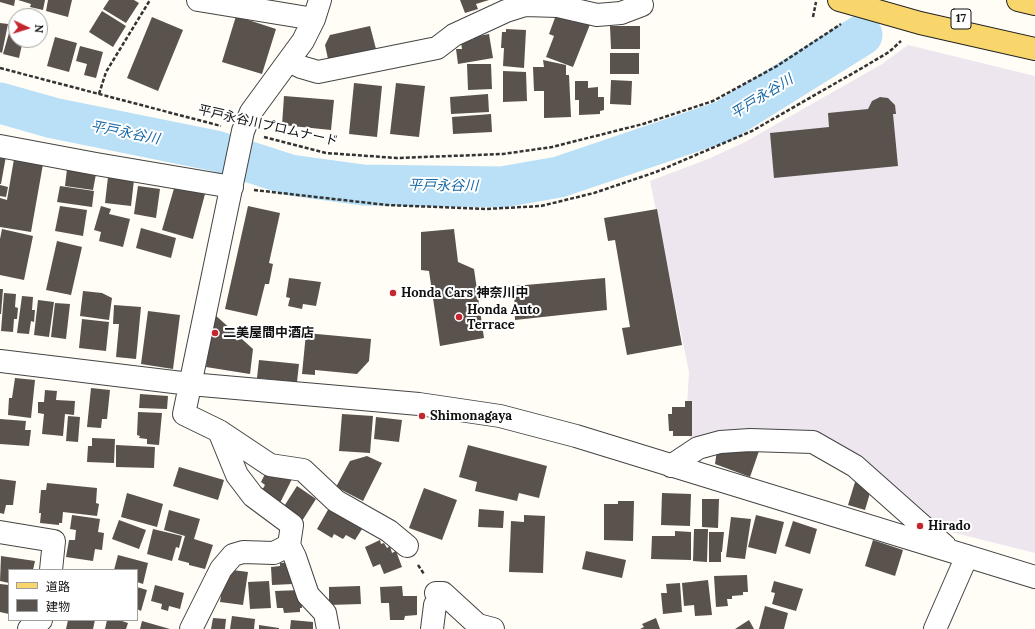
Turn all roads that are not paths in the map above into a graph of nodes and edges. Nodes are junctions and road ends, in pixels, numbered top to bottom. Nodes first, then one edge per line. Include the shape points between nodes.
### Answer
1 (198, 0) edge
2 (839, 0) edge
3 (888, 0) edge
4 (1018, 0) edge
5 (1035, 4) edge
6 (642, 5) dead end
7 (317, 10) edge
8 (1035, 38) edge
9 (1035, 49) edge
10 (289, 61) junction
11 (0, 146) edge
12 (233, 182) junction
13 (0, 361) edge
14 (190, 384) junction
15 (220, 431) junction
16 (671, 466) junction
17 (0, 532) edge
18 (289, 545) junction
19 (407, 546) dead end
20 (959, 553) junction
21 (51, 569) edge
22 (1035, 577) edge
23 (40, 621) edge
24 (28, 629) edge
25 (190, 629) edge
26 (328, 629) edge
27 (432, 629) edge
28 (493, 629) edge
29 (935, 629) edge

1 - 7 street
2 - 9 main road via 920,23
3 - 8 main road, 17
4 - 5 main road
6 - 10 street via 621,13 597,15 558,6 525,5 460,32 437,48 318,72
7 - 10 street via 303,41
10 - 12 street via 251,112 242,137
11 - 12 street via 88,163
12 - 14 street
13 - 14 street
14 - 15 street via 184,414
14 - 16 street via 419,404 500,416 576,436
15 - 18 street via 237,475 253,496 292,525
15 - 19 street via 270,465 303,470 336,501 389,531
16 - 20 street
16 - 20 street via 698,448 720,442 813,442 855,466
17 - 21 street via 54,541
18 - 25 street via 274,553 244,552 233,555 221,569
18 - 26 street via 308,595 325,614
20 - 22 street
20 - 29 street
23 - 24 street
27 - 28 street via 435,599 443,593 478,625

